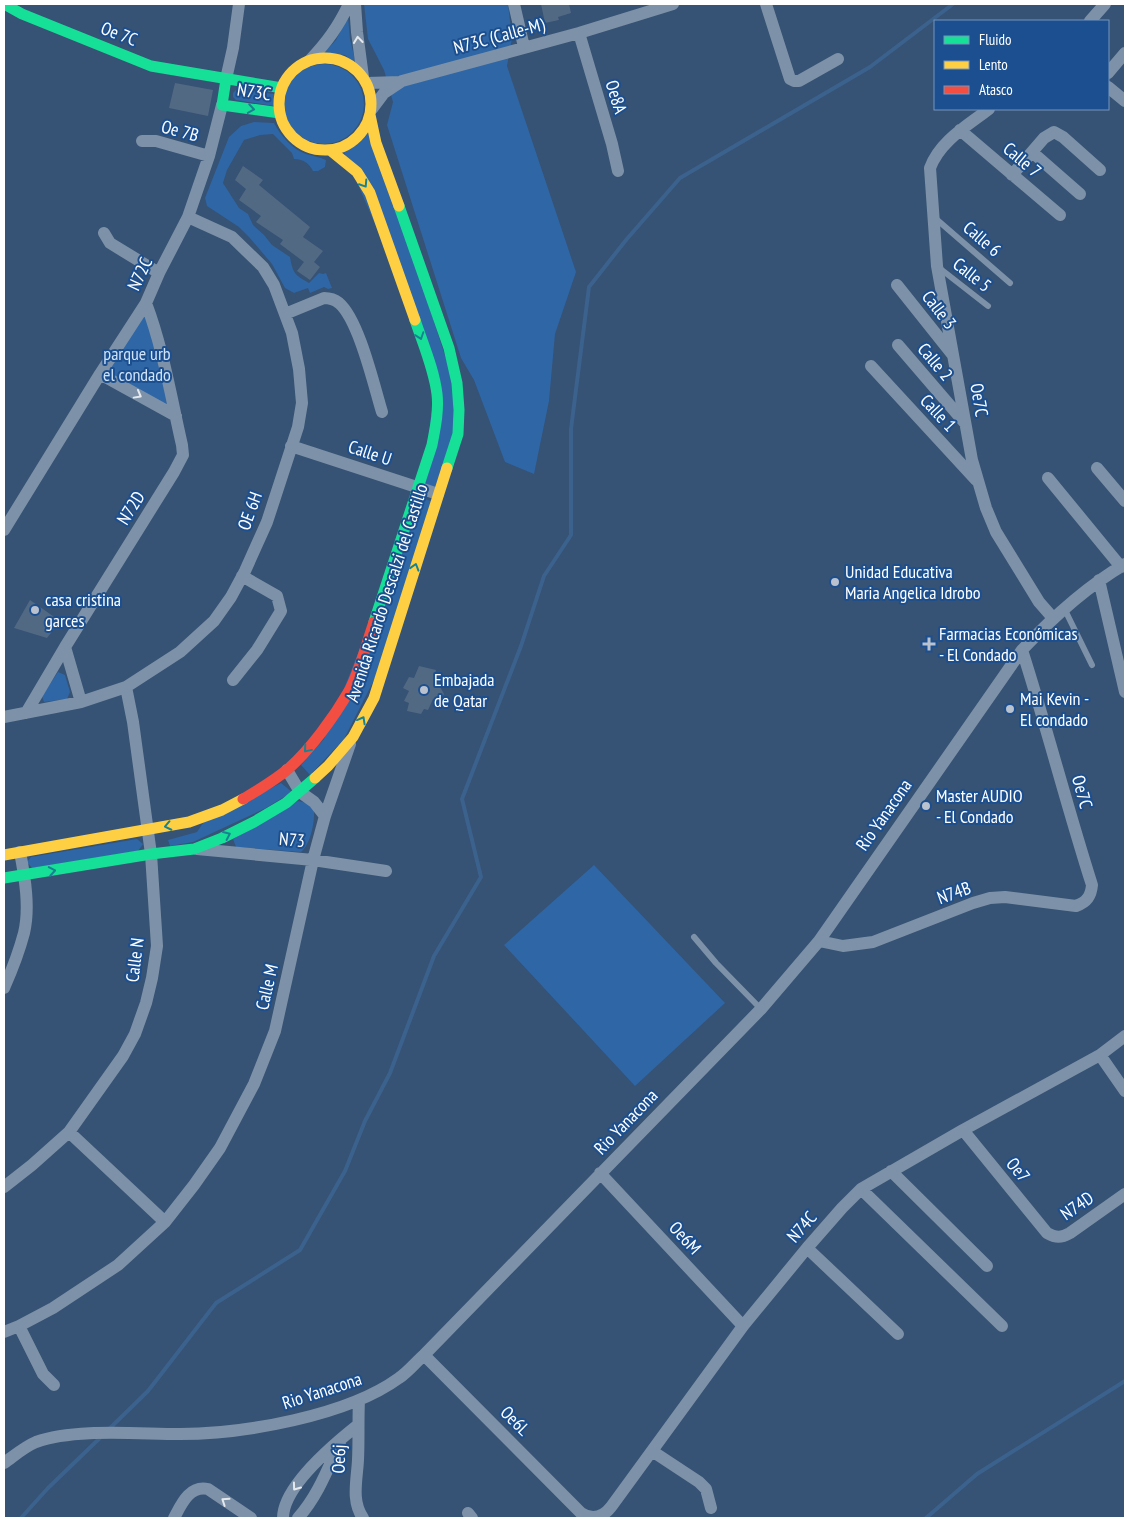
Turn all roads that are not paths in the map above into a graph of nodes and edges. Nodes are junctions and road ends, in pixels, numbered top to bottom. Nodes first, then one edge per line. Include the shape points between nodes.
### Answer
1 (4, 4) edge
2 (238, 4) edge
3 (349, 4) edge
4 (355, 4) edge
5 (514, 4) edge
6 (672, 4) edge
7 (766, 4) edge
8 (1105, 4) edge
9 (1091, 20) edge
10 (579, 33) junction
11 (524, 47) junction
12 (838, 59) dead end
13 (1123, 59) edge
14 (310, 60) junction
15 (1109, 72) edge
16 (226, 79) junction
17 (365, 80) junction
18 (402, 82) junction
19 (1109, 87) edge
20 (282, 88) junction
21 (1125, 101) edge
22 (222, 105) junction
23 (988, 110) edge
24 (371, 112) junction
25 (280, 113) junction
26 (960, 130) junction
27 (142, 140) dead end
28 (330, 150) junction
29 (1032, 152) junction
30 (209, 156) junction
31 (1100, 170) dead end
32 (618, 171) dead end
33 (1012, 175) junction
34 (1080, 194) dead end
35 (1060, 216) dead end
36 (188, 217) junction
37 (934, 218) junction
38 (104, 232) dead end
39 (937, 266) junction
40 (159, 273) junction
41 (1010, 283) dead end
42 (898, 285) dead end
43 (146, 303) junction
44 (988, 306) dead end
45 (285, 314) junction
46 (898, 345) dead end
47 (954, 356) junction
48 (871, 366) dead end
49 (100, 374) junction
50 (382, 412) dead end
51 (176, 416) junction
52 (965, 424) junction
53 (291, 446) junction
54 (1097, 468) dead end
55 (1048, 478) dead end
56 (979, 483) junction
57 (417, 487) junction
58 (438, 494) junction
59 (1125, 501) edge
60 (4, 530) edge
61 (1123, 565) edge
62 (242, 576) junction
63 (1099, 580) junction
64 (1064, 608) junction
65 (1053, 618) junction
66 (64, 647) junction
67 (1022, 650) junction
68 (1092, 665) dead end
69 (232, 680) dead end
70 (126, 687) junction
71 (1125, 692) edge
72 (81, 702) junction
73 (26, 713) junction
74 (4, 717) edge
75 (353, 737) junction
76 (287, 770) junction
77 (300, 792) junction
78 (325, 816) junction
79 (149, 830) junction
80 (194, 849) junction
81 (20, 852) junction
82 (151, 854) junction
83 (4, 855) edge
84 (313, 860) junction
85 (386, 871) dead end
86 (24, 875) junction
87 (4, 878) edge
88 (1092, 885) joint
89 (694, 937) dead end
90 (819, 941) junction
91 (4, 988) edge
92 (761, 1008) junction
93 (1125, 1036) edge
94 (1100, 1055) junction
95 (1125, 1091) edge
96 (963, 1130) junction
97 (69, 1132) junction
98 (890, 1171) junction
99 (600, 1173) junction
100 (4, 1187) edge
101 (861, 1189) junction
102 (1125, 1194) edge
103 (165, 1222) junction
104 (1047, 1233) joint
105 (807, 1248) junction
106 (987, 1266) dead end
107 (19, 1326) junction
108 (743, 1326) junction
109 (1002, 1326) dead end
110 (4, 1332) edge
111 (898, 1334) dead end
112 (424, 1355) junction
113 (54, 1385) dead end
114 (359, 1400) junction
115 (358, 1424) junction
116 (341, 1438) junction
117 (652, 1451) junction
118 (4, 1463) edge
119 (711, 1508) dead end
120 (581, 1513) joint
121 (174, 1518) edge
122 (251, 1518) edge
123 (283, 1518) edge
124 (298, 1518) edge
125 (363, 1518) edge

1 - 16 street, Oe 7C via 151,66
2 - 16 street, N72C
3 - 14 street via 340,23
17 -> 4 street, Avenida Ricardo Descalzi del Castillo
5 - 11 street
6 - 10 street, N73C (Calle-M)
7 - 12 street via 790,79 799,81
8 - 9 street
10 - 11 street, N73C (Calle-M)
10 - 32 street, Oe8A
11 - 18 street, N73C (Calle-M)
13 - 15 street
14 - 17 street via 336,59 349,64
14 - 20 street via 293,71
16 - 20 street, N73C
16 - 22 street, N72C
17 - 18 street
17 - 24 street, Avenida Ricardo Descalzi del Castillo via 371,96
18 - 24 street, N73C (Calle-M) via 384,93
19 - 21 street
20 - 25 street
22 -> 25 street, N73C
22 - 30 street, N72C
23 - 26 street
24 - 28 street via 358,137
24 - 58 street, Avenida Ricardo Descalzi del Castillo via 376,143 450,348 458,383 458,434
25 - 28 street, Avenida Ricardo Descalzi del Castillo via 284,126 293,137 304,145
26 - 33 street, Calle 7
26 - 37 street, Oe7C via 934,156 930,168
27 - 30 street, Oe 7B
28 -> 57 street, Avenida Ricardo Descalzi del Castillo via 357,172 370,194 431,366 437,395 436,419 432,445
29 - 31 street via 1051,133 1059,134
29 - 33 street
29 - 34 street
30 - 36 street, N72C
33 - 35 street, Calle 7
36 - 40 street, N72C
36 - 45 street, OE 6H via 232,237 250,254 274,285
37 - 39 street, Oe7C
37 - 41 lane, Calle 6
38 - 40 street via 110,243
39 - 44 lane, Calle 5
39 - 47 street, Oe7C
40 - 43 street, N72C
42 - 47 street, Calle 3
43 - 49 street, N72C
43 - 51 street, N72D
45 - 50 street via 324,298 339,303 359,339
45 - 53 street, OE 6H via 299,369 302,402
46 - 52 street, Calle 2
47 - 52 street, Oe7C
48 - 56 street, Calle 1
49 -> 51 street
49 - 60 street, N72C
51 - 66 street, N72D via 183,455
52 - 56 street, Oe7C
53 - 57 street, Calle U
53 - 62 street, OE 6H via 266,522
54 - 59 street
55 - 61 street
56 - 65 street, Oe7C via 996,532 1039,602
57 - 58 street, Calle U
57 -> 76 street, Avenida Ricardo Descalzi del Castillo via 364,654 349,690 329,721
75 -> 58 street, Avenida Ricardo Descalzi del Castillo via 374,698
61 - 63 street, Rio Yanacona
62 - 69 street via 277,596 281,611 257,650
62 - 70 street, OE 6H via 214,621 180,652
63 - 64 street, Rio Yanacona
63 - 71 street
64 - 65 street, Rio Yanacona
64 - 68 lane
65 - 67 street, Rio Yanacona
66 - 72 street
66 - 73 street, N72D
67 - 88 street, Oe7C
67 - 90 street, Rio Yanacona
70 - 72 street, OE 6H
70 - 79 street, Calle N
72 - 73 street, OE 6H
73 - 74 street, OE 6H
75 - 77 street, Avenida Ricardo Descalzi del Castillo
75 - 78 street, Calle M
76 - 77 street
76 -> 79 street, Avenida Ricardo Descalzi del Castillo via 222,810 189,822
77 - 78 street
80 -> 77 street, Avenida Ricardo Descalzi del Castillo via 254,822
78 - 84 street, Calle M
79 - 81 street, Avenida Ricardo Descalzi del Castillo
79 - 82 street, Calle N
80 - 82 street, Avenida Ricardo Descalzi del Castillo
80 - 84 street, N73
81 - 83 street, Avenida Ricardo Descalzi del Castillo
81 - 86 street
86 -> 82 street, Avenida Ricardo Descalzi del Castillo
82 - 97 street, Calle N via 157,946 146,1003 135,1034 122,1056
84 - 85 street, N73
84 - 103 street, Calle M via 275,1031 254,1084 220,1148
86 - 87 street, Avenida Ricardo Descalzi del Castillo
86 - 91 street via 24,932
88 - 90 street, N74B via 1088,899 1076,906 990,898 872,942 843,946
89 - 92 lane
90 - 92 street, Rio Yanacona
92 - 99 street, Rio Yanacona
93 - 94 street, N74C
94 - 95 street
94 - 96 street, N74C
96 - 98 street, N74C
96 - 104 street, Oe7
97 - 100 street, Calle N
97 - 103 street
98 - 101 street, N74C
98 - 106 street
99 - 108 street, Oe6M
99 - 112 street, Rio Yanacona
101 - 105 street, N74C
101 - 109 street
102 - 104 street, N74D via 1062,1237
103 - 107 street, Calle M via 118,1265 53,1308
105 - 108 street, N74C
105 - 111 street
107 - 110 street, Calle M
107 - 113 street via 43,1374
108 - 117 street, N74C
112 - 114 street, Rio Yanacona via 399,1378
112 - 120 street, Oe6L
114 - 115 street, Oe6j
114 - 118 street, Rio Yanacona via 278,1424 206,1434 57,1436 26,1447
115 - 116 street
115 - 125 street, Oe6j via 356,1502
116 -> 123 street via 317,1459 292,1491
116 - 124 street via 320,1485
117 - 119 street via 699,1482 706,1489
117 - 120 street, N74C via 606,1513 596,1517
122 -> 121 street via 208,1489 197,1489 186,1498

